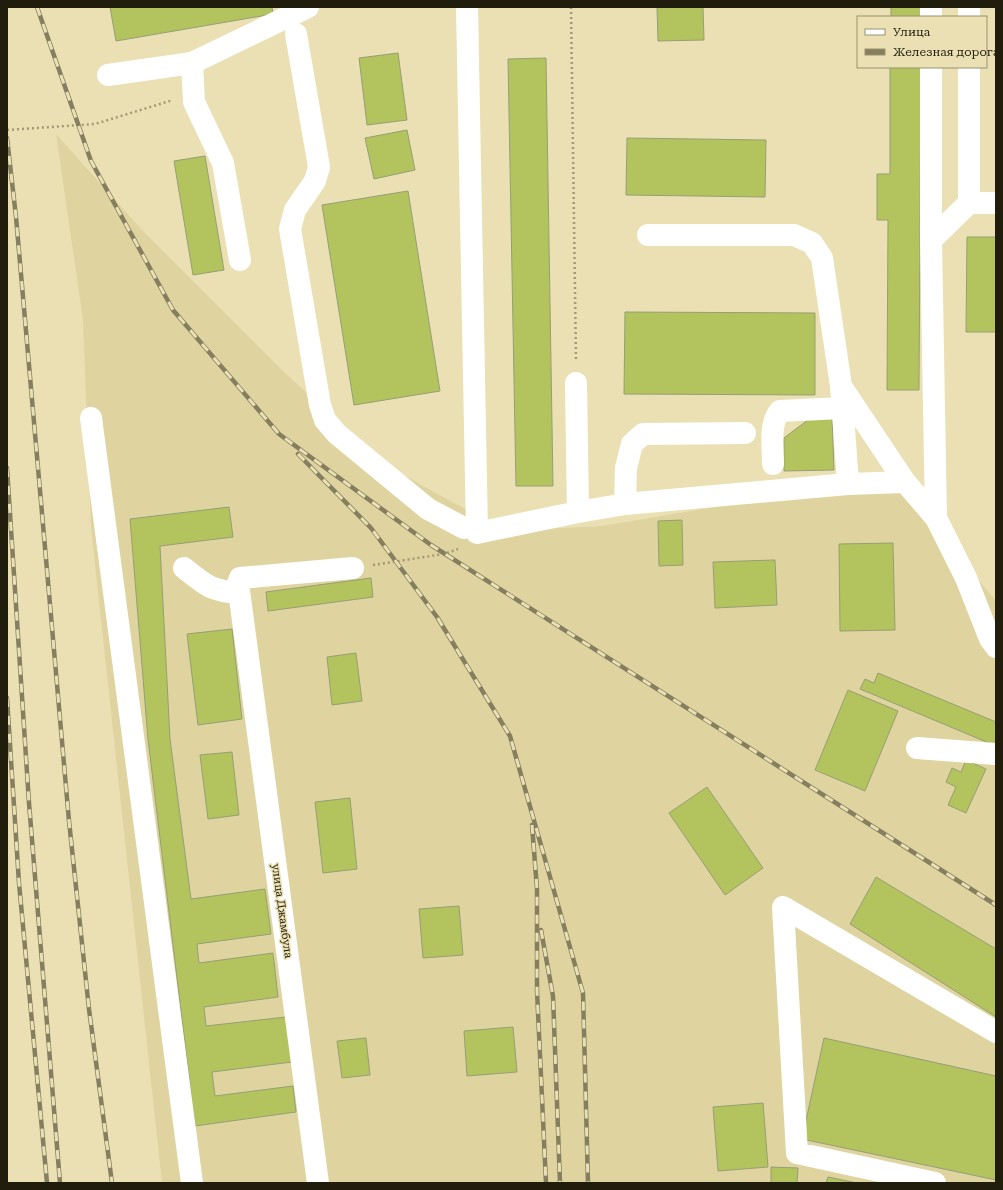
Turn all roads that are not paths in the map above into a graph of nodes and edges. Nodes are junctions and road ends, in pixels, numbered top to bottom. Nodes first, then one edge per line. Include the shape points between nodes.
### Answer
1 (308, 7) edge
2 (467, 7) edge
3 (296, 34) dead end
4 (192, 63) junction
5 (931, 68) edge
6 (969, 68) edge
7 (108, 75) dead end
8 (969, 202) junction
9 (996, 203) edge
10 (648, 235) dead end
11 (930, 240) junction
12 (240, 260) dead end
13 (576, 383) road end
14 (841, 386) junction
15 (842, 408) junction
16 (91, 418) dead end
17 (745, 432) dead end
18 (773, 464) dead end
19 (905, 482) junction
20 (848, 484) junction
21 (625, 504) junction
22 (578, 512) junction
23 (936, 518) junction
24 (471, 530) junction
25 (184, 568) dead end
26 (353, 568) road end
27 (239, 593) junction
28 (996, 647) edge
29 (917, 748) dead end
30 (996, 754) edge
31 (996, 1032) edge
32 (192, 1183) edge
33 (318, 1183) edge
34 (936, 1183) edge

1 - 4 street
2 - 24 street
3 - 24 street via 319,167 315,181 294,210 290,229 320,405 325,420 337,434 428,509
4 - 7 street
4 - 12 street via 194,102 223,163
5 - 11 street
6 - 8 street
8 - 9 street
8 - 11 street
10 - 14 street via 794,235 812,243 822,258
11 - 23 street
13 - 22 street
14 - 15 street
14 - 19 street
15 - 18 street via 780,411 774,423
15 - 20 street
16 - 32 street
17 - 21 street via 643,434 632,444 626,468
19 - 20 street
19 - 23 street
20 - 21 street
21 - 22 street
22 - 24 street
23 - 28 street via 966,578 990,639
25 - 27 street via 207,587 221,592
26 - 27 street via 240,578
27 - 33 street, улица Джамбула
29 - 30 street
31 - 34 street via 783,907 797,1153

